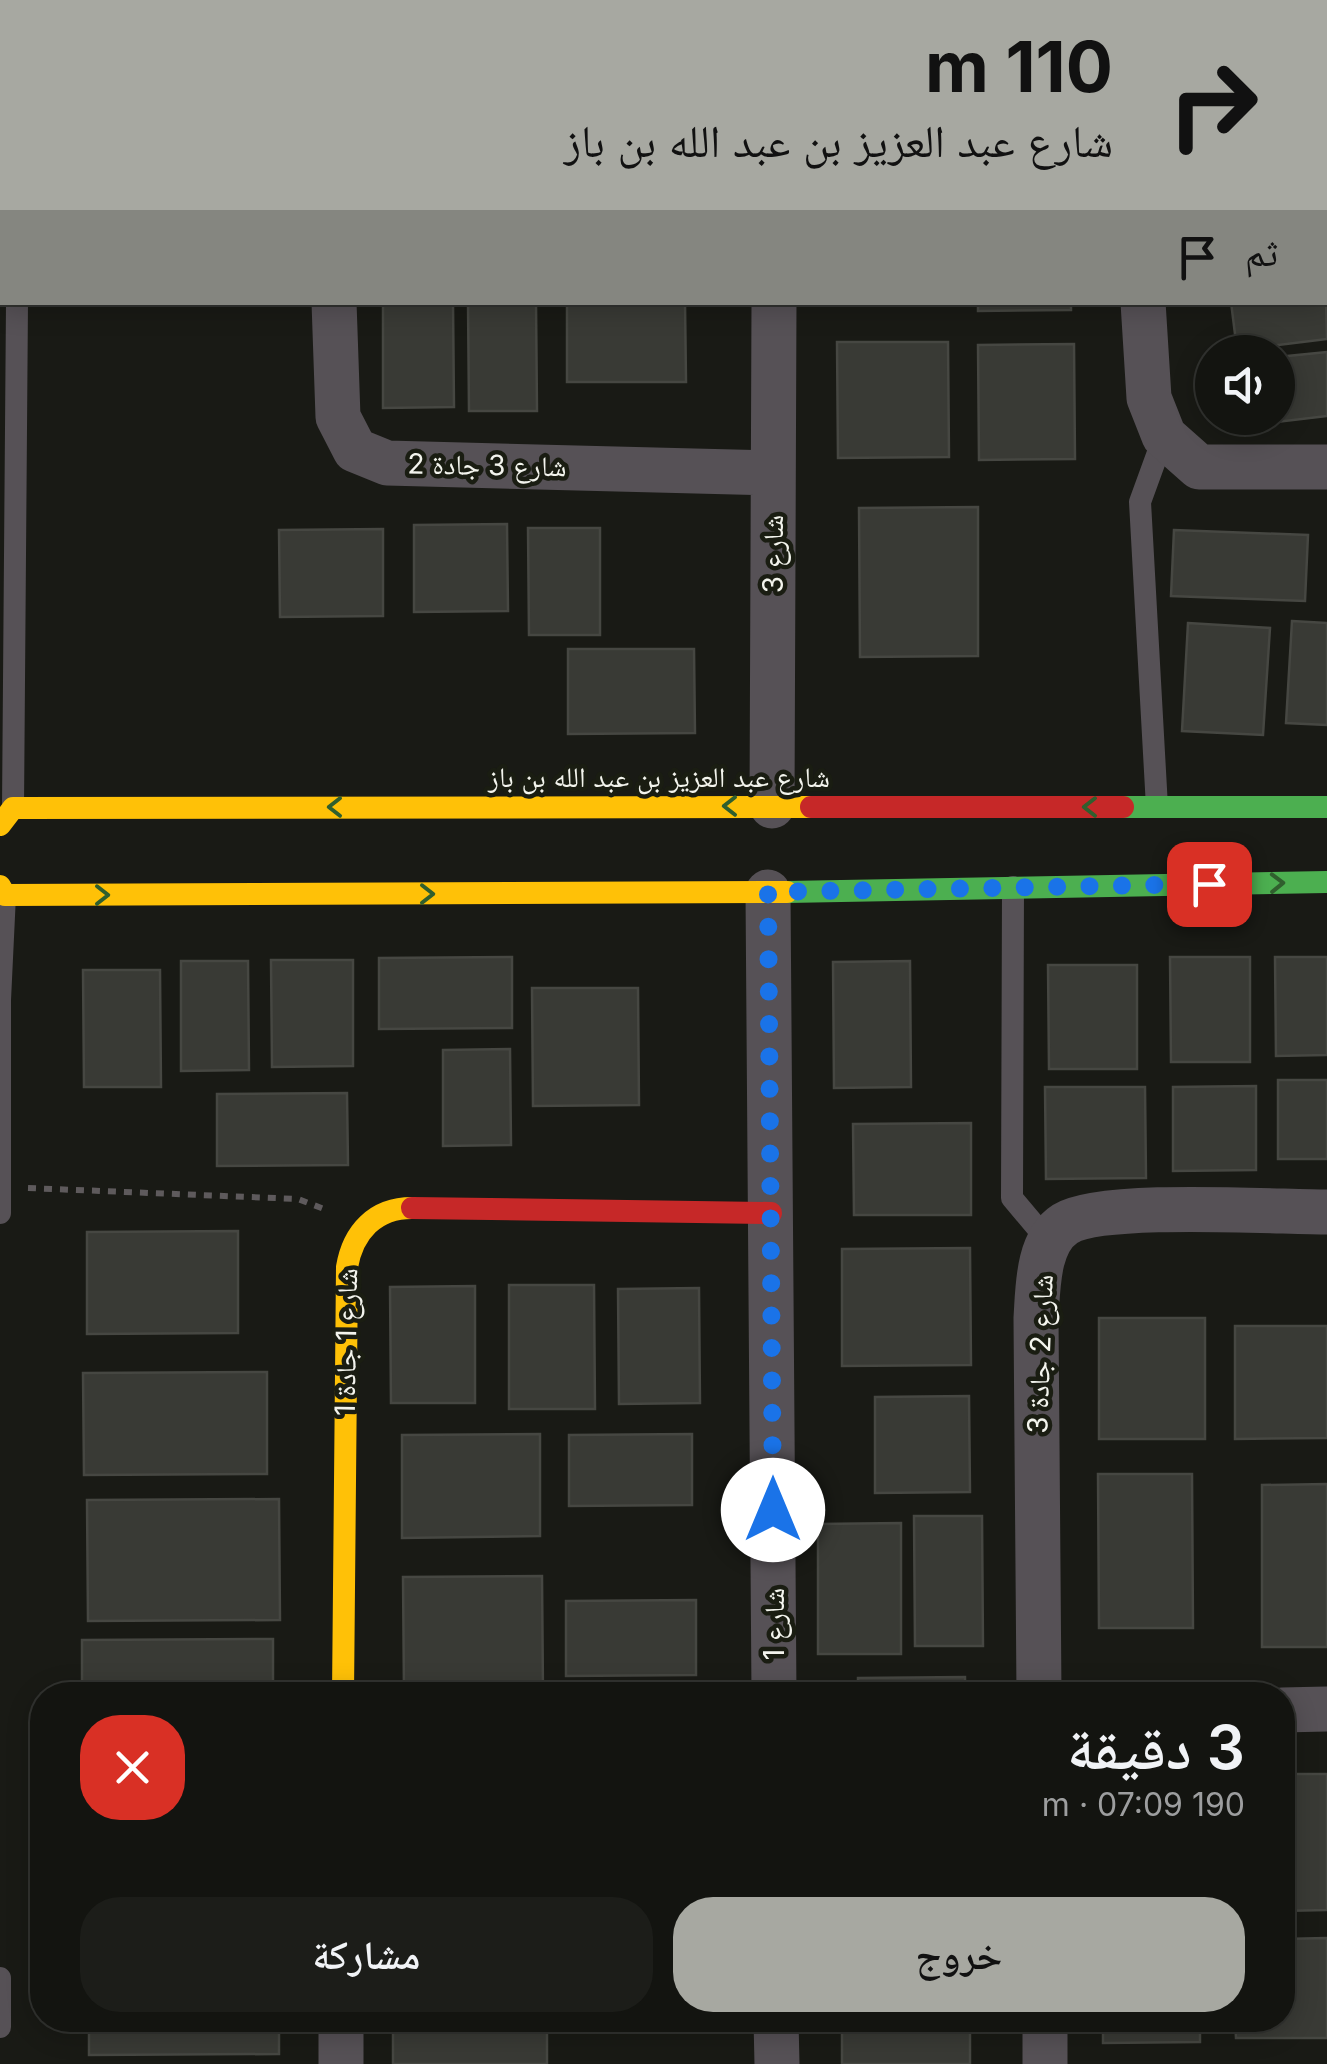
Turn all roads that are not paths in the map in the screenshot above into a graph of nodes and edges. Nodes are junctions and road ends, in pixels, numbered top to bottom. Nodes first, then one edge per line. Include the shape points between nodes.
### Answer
1 (17, 305) edge
2 (334, 305) edge
3 (774, 305) edge
4 (1143, 305) edge
5 (1164, 436) junction
6 (1327, 467) edge
7 (773, 473) junction
8 (772, 806) junction
9 (1327, 807) edge
10 (1157, 808) junction
11 (7, 816) edge
12 (1327, 882) edge
13 (1013, 888) junction
14 (2, 890) edge
15 (768, 892) junction
16 (2, 1187) edge
17 (0, 1212) edge
18 (1327, 1212) edge
19 (771, 1213) junction
20 (1050, 1242) junction
21 (343, 1682) edge
22 (774, 1682) edge
23 (1039, 1682) edge
24 (1327, 1709) edge
25 (1295, 1710) edge
26 (0, 1978) edge
27 (0, 2027) edge
28 (341, 2032) edge
29 (776, 2032) edge
30 (1044, 2032) edge
31 (341, 2064) edge
32 (776, 2064) edge
33 (1045, 2064) edge

1 - 11 lane
2 - 7 street, شارع 3 جادة 2 via 338,417 355,450 387,462
3 - 7 street, شارع 3
4 - 5 street via 1149,398
5 - 6 street via 1198,467
5 - 10 lane via 1140,502
7 - 8 street, شارع 3
10 -> 8 street, شارع عبد العزيز بن عبد الله بن باز
8 -> 11 street, شارع عبد العزيز بن عبد الله بن باز
9 - 10 street, شارع عبد العزيز بن عبد الله بن باز
13 -> 12 street
13 - 15 street
13 - 20 lane via 1012,1198
14 -> 15 street
14 - 16 lane
15 - 19 street, شارع 1
16 - 17 lane
18 - 20 street, شارع 2 جادة 3 via 1110,1211 1065,1224
19 - 21 street, شارع 1 جادة 1 via 396,1208 355,1233 345,1282
19 - 22 street, شارع 1
20 - 23 street, شارع 2 جادة 3 via 1036,1318
24 - 25 street
26 - 27 lane
28 - 31 street
29 - 32 street
30 - 33 street

